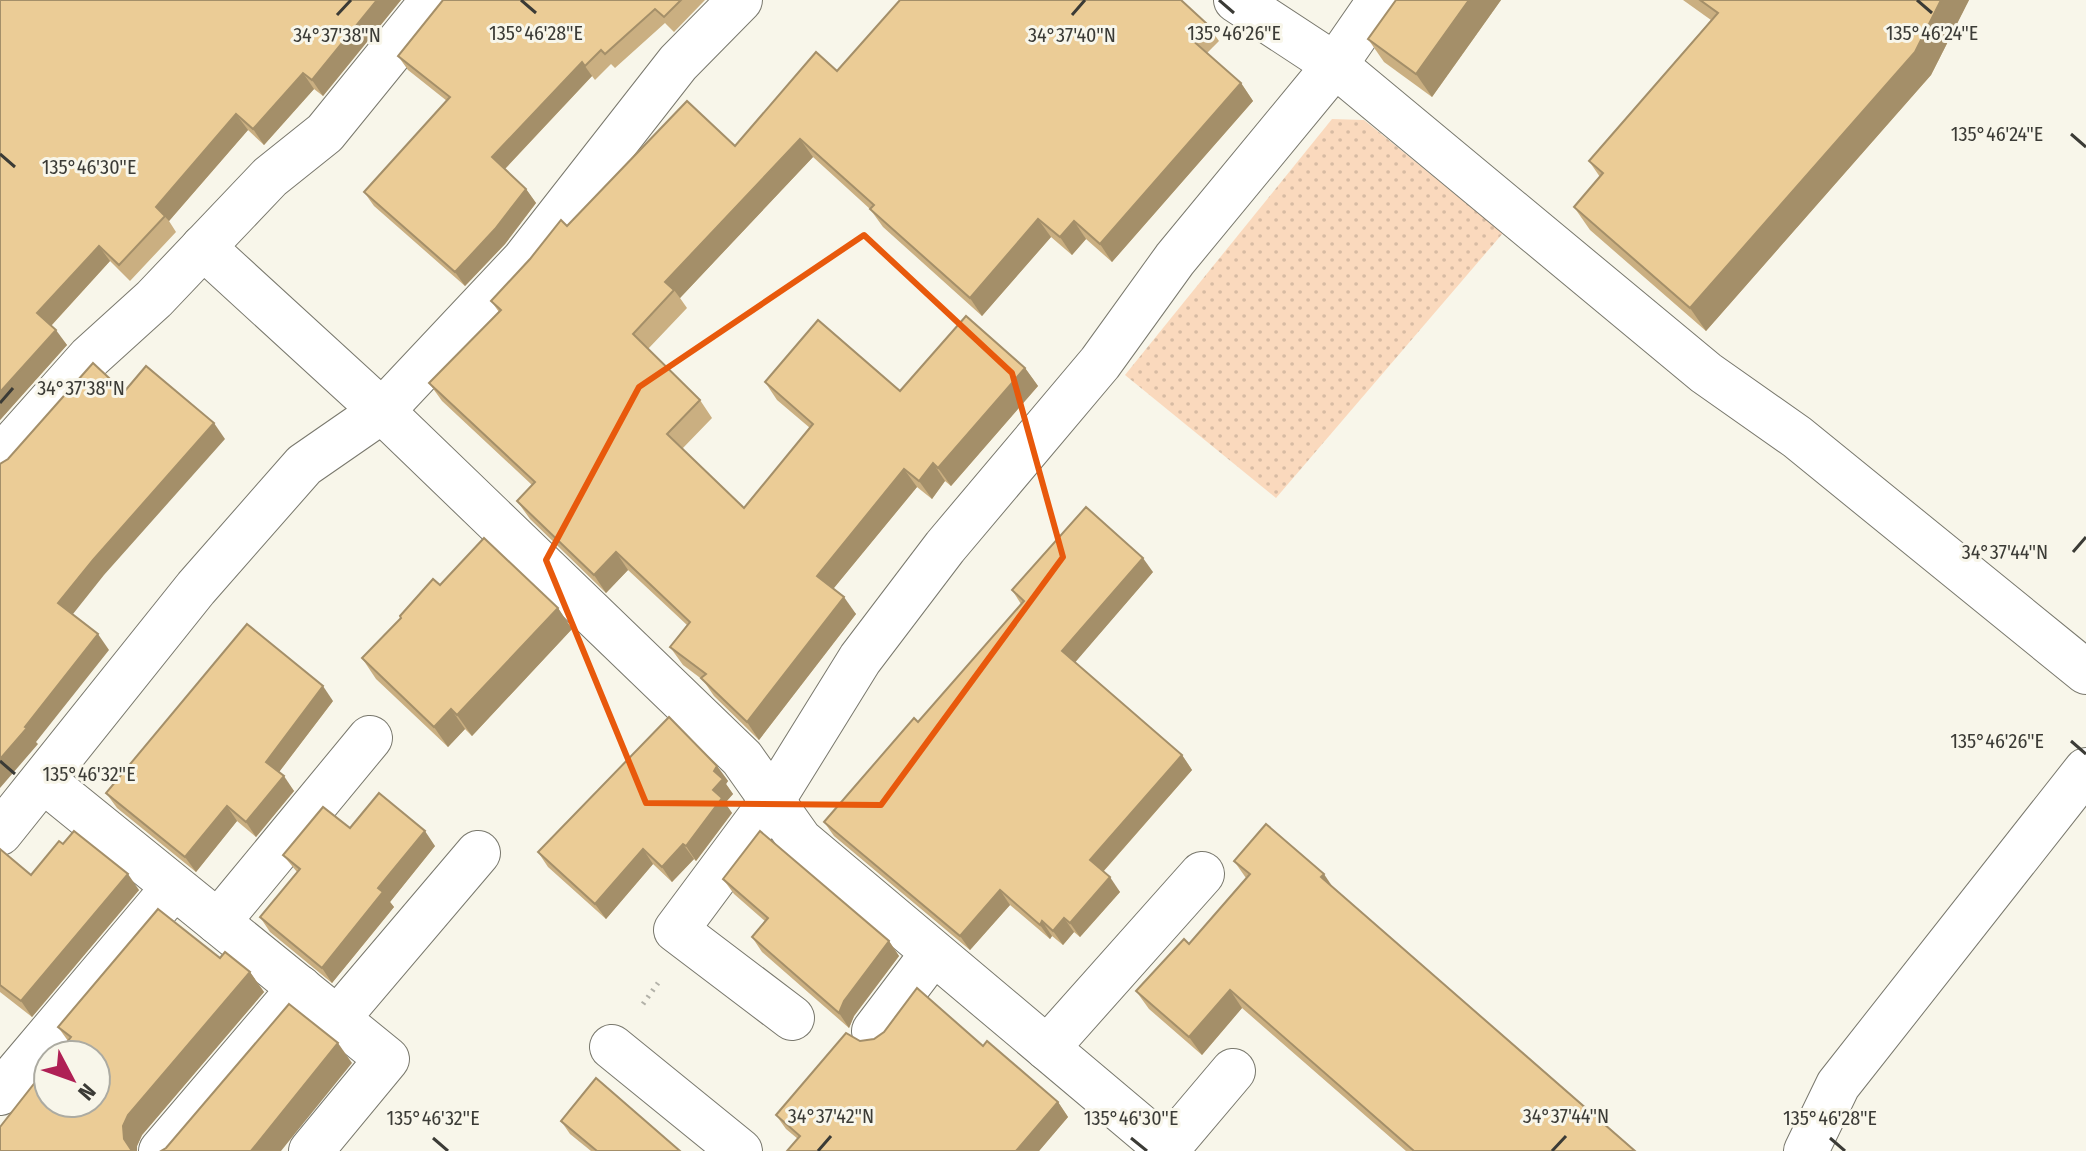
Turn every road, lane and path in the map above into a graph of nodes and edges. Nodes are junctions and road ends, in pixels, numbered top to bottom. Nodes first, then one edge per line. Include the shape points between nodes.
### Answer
1 (433, 0) edge
2 (740, 0) edge
3 (1236, 0) edge
4 (1380, 0) edge
5 (1335, 65) junction
6 (203, 247) junction
7 (382, 411) junction
8 (1, 455) edge
9 (2086, 672) edge
10 (370, 738) dead end
11 (2086, 770) edge
12 (44, 781) junction
13 (772, 801) junction
14 (0, 833) edge
15 (478, 853) dead end
16 (1202, 874) dead end
17 (174, 887) junction
18 (218, 922) junction
19 (689, 940) junction
20 (933, 953) junction
21 (300, 988) junction
22 (792, 1018) dead end
23 (337, 1019) junction
24 (874, 1031) dead end
25 (612, 1047) joint
26 (1047, 1048) junction
27 (1233, 1071) dead end
28 (0, 1093) edge
29 (161, 1151) edge
30 (311, 1151) edge
31 (740, 1151) edge
32 (1806, 1151) edge

1 - 6 street via 325,133 270,177
2 - 7 street via 678,63 524,260
3 - 5 street
4 - 5 street
5 - 9 street via 1706,373 1797,437
5 - 13 street via 1175,259 1100,363 936,559 860,659
6 - 7 street
6 - 8 street via 90,357
7 - 12 street via 304,465 196,588
7 - 13 street via 742,758
10 - 18 street
11 - 32 street via 1838,1085
12 - 14 street
12 - 17 street
13 - 19 street via 676,930
13 - 20 street via 800,840
15 - 23 street
16 - 26 street
17 - 18 street
17 - 28 street
18 - 21 street
19 - 22 street
19 - 25 path
20 - 24 street
20 - 26 street
21 - 23 street
21 - 29 street
23 - 30 street via 387,1059
25 - 31 street
26 - 27 street via 1167,1149

